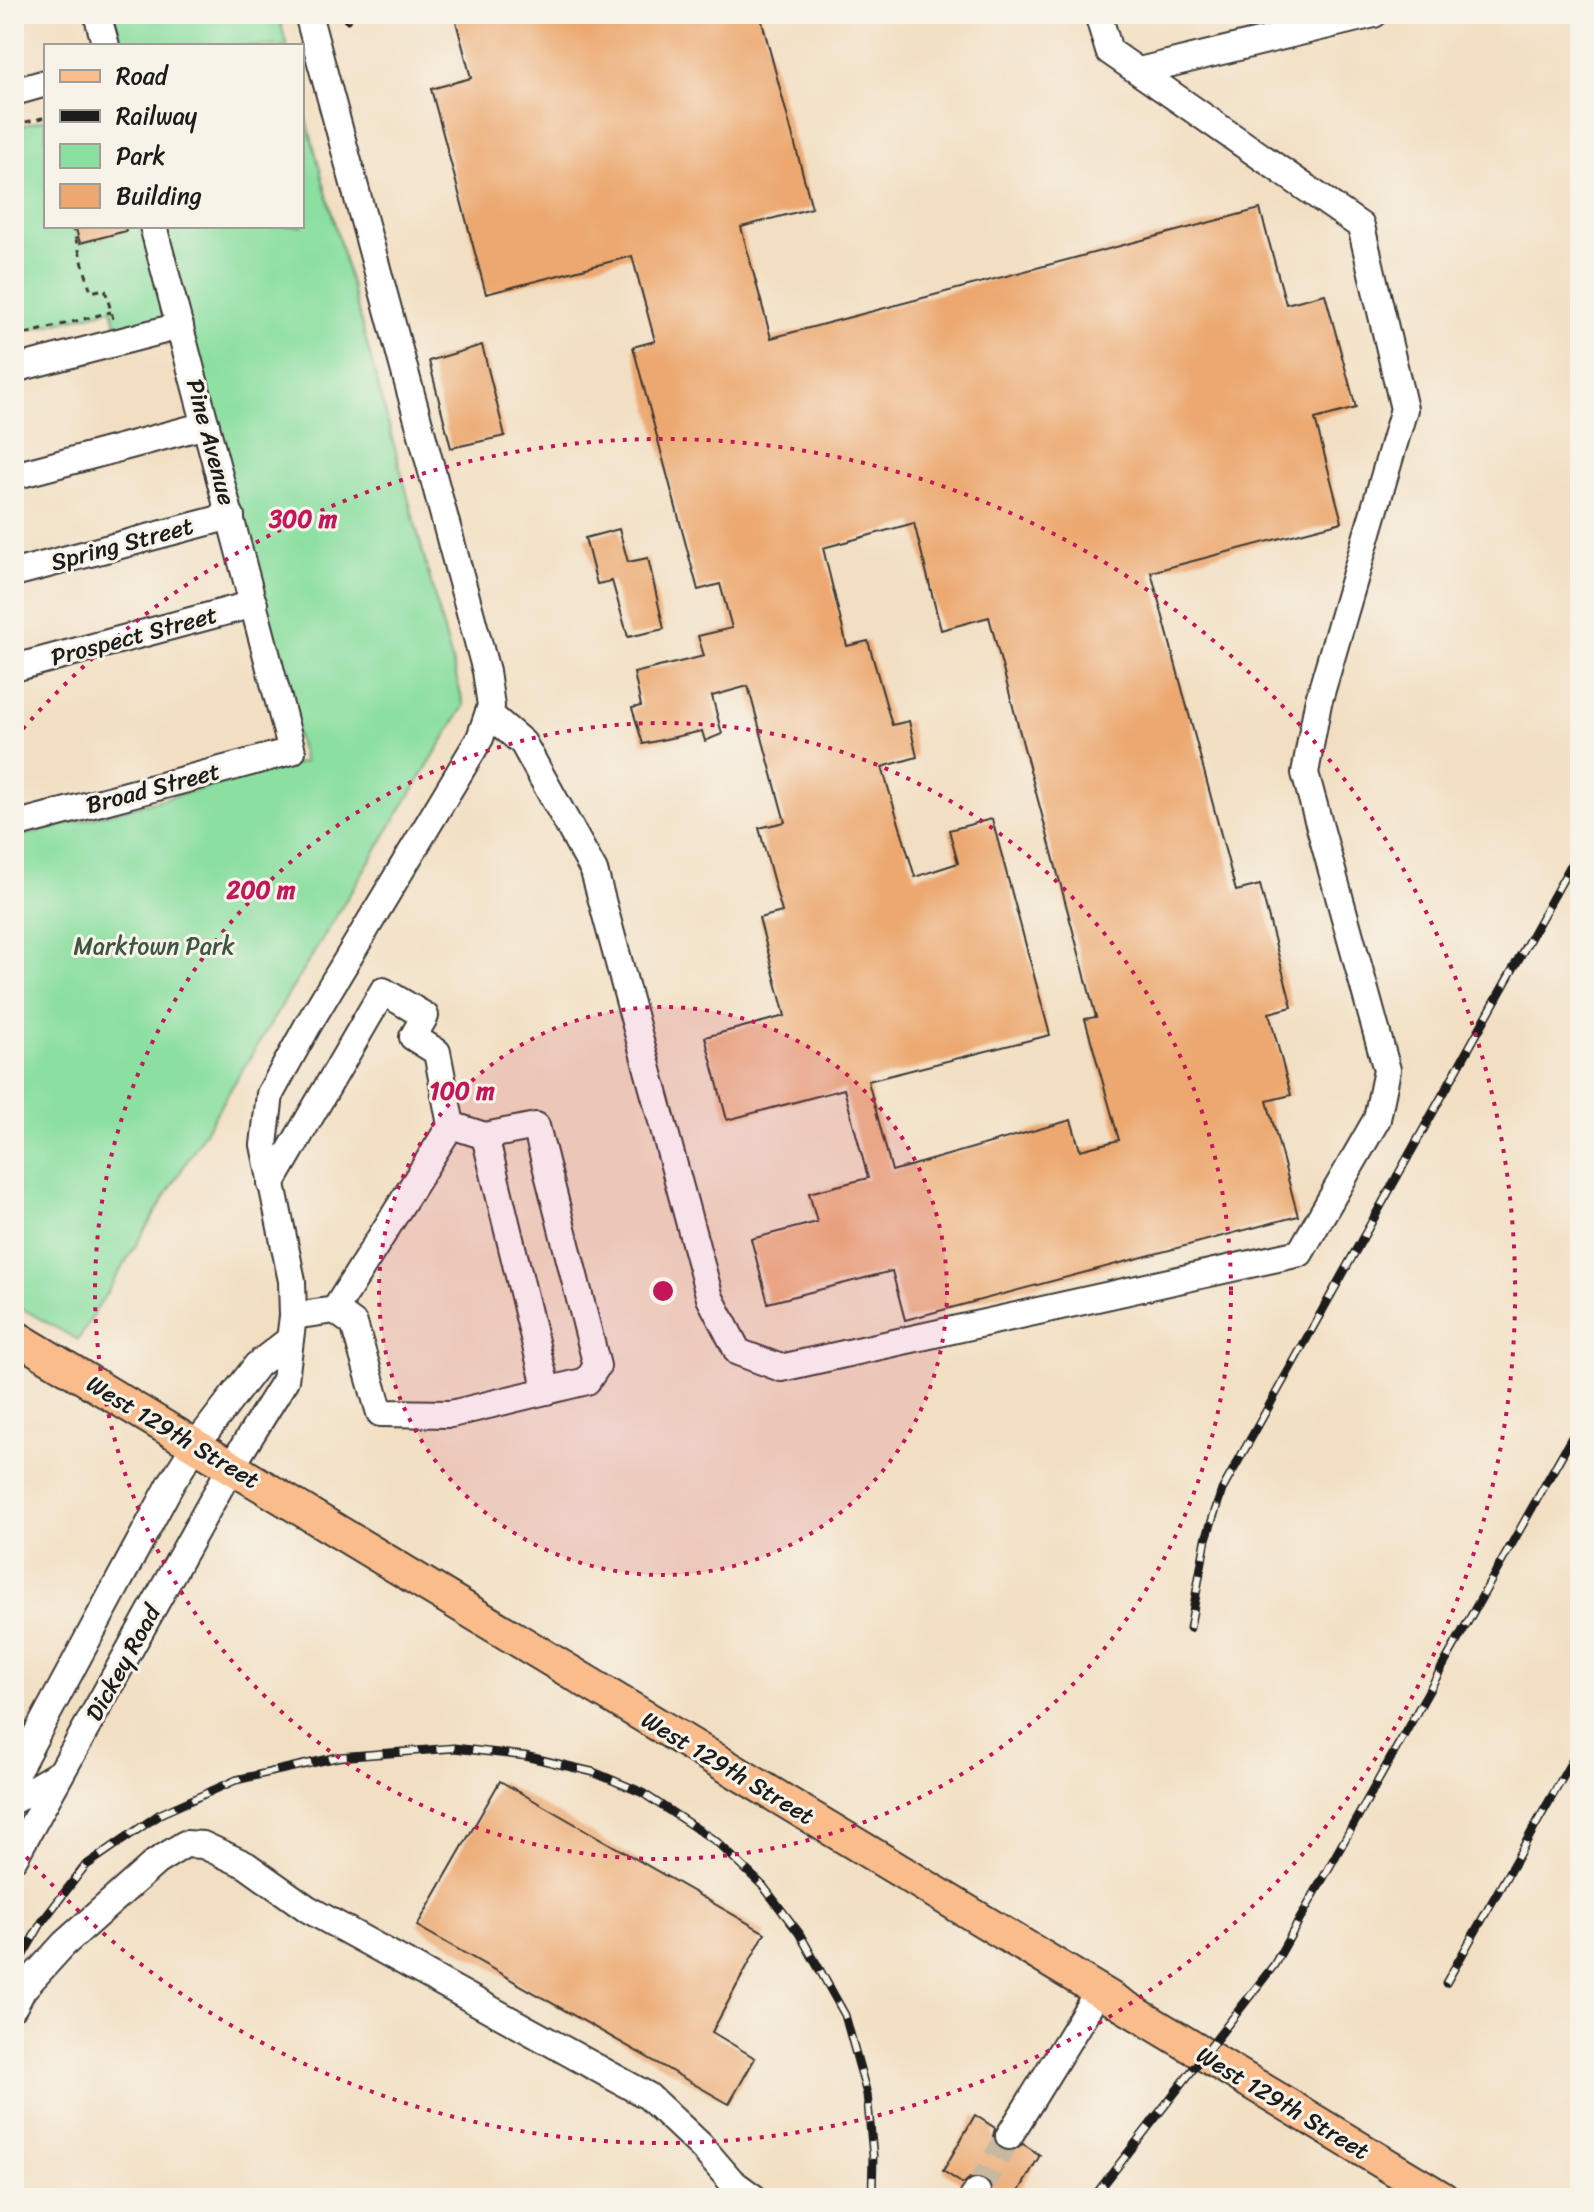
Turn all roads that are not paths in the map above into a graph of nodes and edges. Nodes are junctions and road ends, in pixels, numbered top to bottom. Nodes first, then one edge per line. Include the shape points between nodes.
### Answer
1 (97, 14) edge
2 (308, 14) edge
3 (1098, 14) edge
4 (1374, 14) edge
5 (105, 44) edge
6 (1139, 71) junction
7 (44, 84) edge
8 (14, 92) edge
9 (154, 228) edge
10 (180, 326) junction
11 (14, 369) edge
12 (206, 425) junction
13 (14, 476) edge
14 (231, 516) junction
15 (14, 573) edge
16 (254, 604) junction
17 (14, 668) edge
18 (489, 714) junction
19 (292, 751) joint
20 (14, 825) edge
21 (451, 1125) junction
22 (485, 1136) junction
23 (271, 1184) junction
24 (335, 1310) junction
25 (291, 1328) junction
26 (14, 1336) edge
27 (547, 1391) junction
28 (195, 1446) junction
29 (231, 1467) junction
30 (40, 1731) junction
31 (14, 1737) edge
32 (63, 1771) junction
33 (14, 1776) edge
34 (14, 1800) edge
35 (14, 1858) edge
36 (1098, 1992) junction
37 (14, 2006) edge
38 (1009, 2136) tunnel mouth
39 (754, 2198) edge
40 (1442, 2198) edge

1 - 5 street
2 - 18 street via 486,671
3 - 6 street via 1109,51
4 - 6 street
6 - 18 street via 1361,226 1404,409 1318,703 1305,773 1387,1070 1377,1119 1300,1253 781,1368 738,1352 710,1298 594,871 523,743
7 - 8 street
9 - 10 street, Pine Avenue
10 - 11 street
10 - 12 street, Pine Avenue
12 - 13 street
12 - 14 street, Pine Avenue
14 - 15 street, Spring Street
14 - 16 street, Pine Avenue
16 - 17 street, Prospect Street
16 - 19 street, Pine Avenue
18 - 23 street, Dickey Road via 480,738 270,1094 264,1145
19 - 20 street, Broad Street
21 - 22 street
21 - 23 street via 437,1052 413,1037 425,1016 383,991
21 - 24 street
22 - 27 street
22 - 27 street via 536,1126 597,1366 587,1381
23 - 25 street, Dickey Road via 292,1281
24 - 25 street
24 - 27 street via 354,1324 380,1413 451,1414
25 - 28 street, Dickey Road
25 - 29 street, Dickey Road via 285,1380
26 - 28 main road, West 129th Street
28 - 29 main road, West 129th Street
28 - 30 street, Dickey Road
29 - 32 street, Dickey Road
29 - 36 main road, West 129th Street
30 - 31 street
30 - 33 street, Dickey Road
32 - 34 street
32 - 35 street, Dickey Road
36 - 38 street
36 - 40 main road, West 129th Street
37 - 39 street via 64,1944 156,1862 185,1844 203,1845 246,1865 308,1909 648,2096

